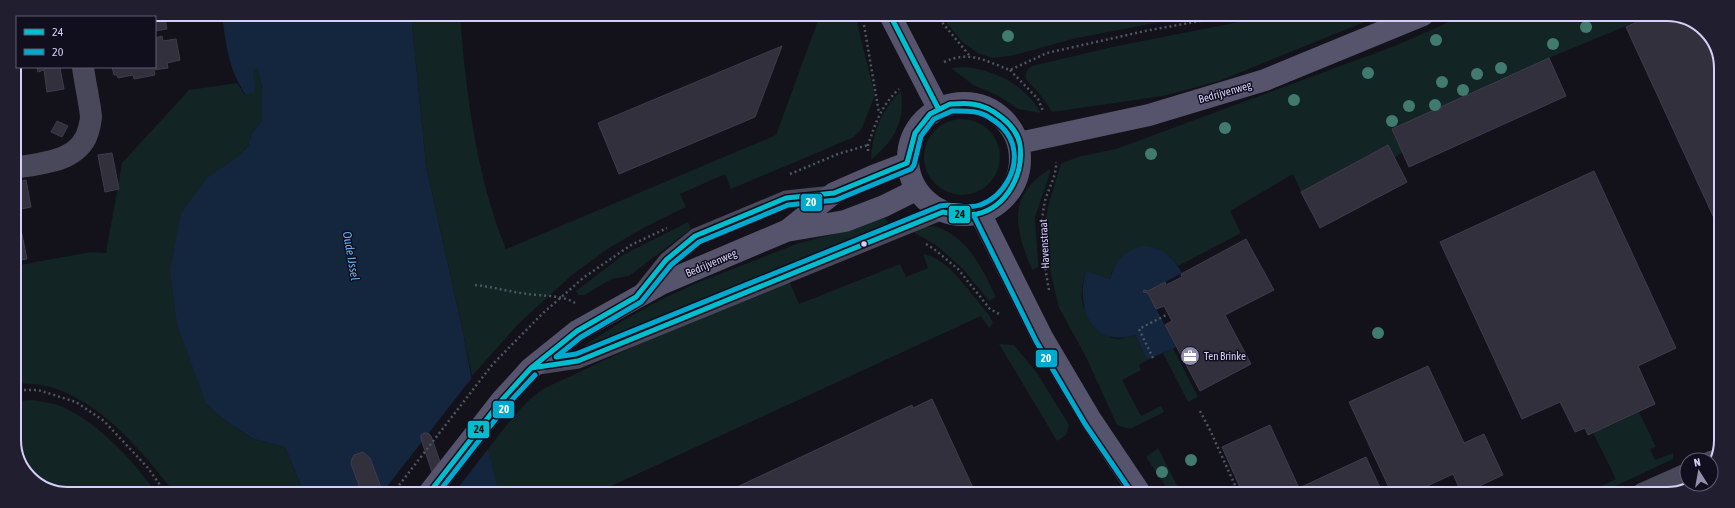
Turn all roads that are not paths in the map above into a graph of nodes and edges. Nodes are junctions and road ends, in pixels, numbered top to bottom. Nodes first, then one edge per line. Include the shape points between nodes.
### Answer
1 (893, 21) edge
2 (1411, 21) edge
3 (83, 68) edge
4 (938, 108) junction
5 (1020, 143) junction
6 (907, 163) junction
7 (21, 167) edge
8 (916, 190) junction
9 (834, 193) junction
10 (943, 212) junction
11 (980, 213) junction
12 (786, 231) junction
13 (636, 297) junction
14 (531, 368) junction
15 (1679, 478) edge
16 (434, 487) edge
17 (1133, 487) edge
18 (1658, 487) edge

1 - 4 main road
2 - 5 main road, Bedrijvenweg via 1265,80 1149,115
3 - 7 street via 91,117 87,136 80,148 52,162
4 - 5 main road via 956,103 975,103 993,110 1007,122
4 - 6 main road via 914,131 908,147
5 - 11 main road via 1022,160 1010,192 997,205
6 - 8 main road
6 - 9 main road, Bedrijvenweg
8 - 10 main road via 928,203
8 - 12 main road, Bedrijvenweg via 845,221
9 - 12 main road, Bedrijvenweg
9 - 13 lane, Bedrijvenweg via 786,198 695,236 666,260
10 - 11 main road via 961,216
10 - 14 lane via 578,361
11 - 17 main road via 1042,337
12 - 13 main road, Bedrijvenweg
13 - 14 main road, Bedrijvenweg via 577,331
14 - 16 main road, Bedrijvenweg via 501,401
15 - 18 street

